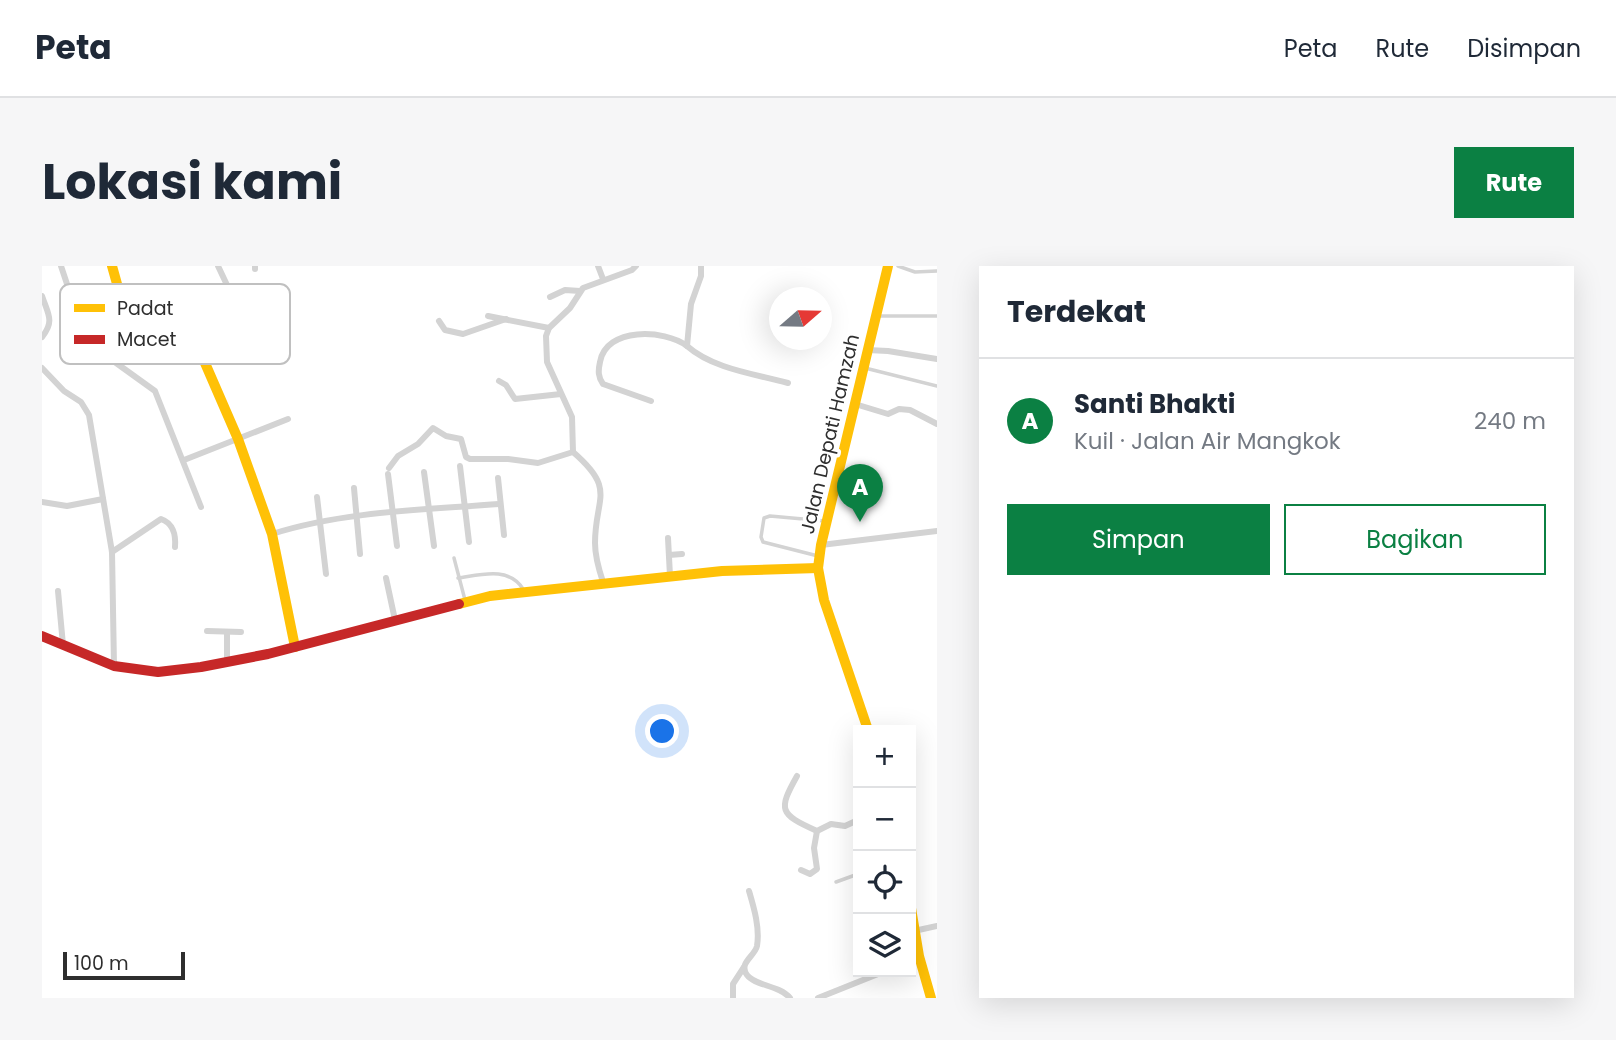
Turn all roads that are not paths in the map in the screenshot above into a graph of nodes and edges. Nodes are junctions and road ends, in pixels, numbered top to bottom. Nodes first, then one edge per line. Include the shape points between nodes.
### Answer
1 (61, 266) edge
2 (112, 266) edge
3 (218, 266) edge
4 (598, 266) edge
5 (636, 266) edge
6 (701, 266) edge
7 (888, 266) edge
8 (898, 266) edge
9 (905, 267) edge
10 (937, 271) edge
11 (603, 279) junction
12 (67, 284) edge
13 (117, 284) edge
14 (227, 284) edge
15 (580, 291) junction
16 (42, 296) edge
17 (550, 297) dead end
18 (488, 316) dead end
19 (875, 316) junction
20 (937, 316) edge
21 (506, 319) junction
22 (439, 321) dead end
23 (549, 328) junction
24 (42, 337) edge
25 (687, 346) junction
26 (867, 350) junction
27 (937, 359) edge
28 (117, 364) edge
29 (204, 364) edge
30 (42, 368) edge
31 (863, 368) junction
32 (499, 381) dead end
33 (788, 383) dead end
34 (937, 386) edge
35 (561, 394) junction
36 (651, 401) dead end
37 (855, 404) junction
38 (288, 419) dead end
39 (937, 424) edge
40 (237, 439) junction
41 (573, 452) junction
42 (184, 460) junction
43 (460, 466) dead end
44 (424, 472) dead end
45 (498, 478) dead end
46 (354, 488) dead end
47 (317, 497) dead end
48 (103, 499) junction
49 (42, 502) edge
50 (499, 503) junction
51 (201, 507) dead end
52 (464, 507) junction
53 (429, 510) junction
54 (393, 513) junction
55 (356, 517) junction
56 (320, 522) junction
57 (827, 522) junction
58 (937, 531) edge
59 (272, 534) junction
60 (504, 535) dead end
61 (668, 538) dead end
62 (470, 542) dead end
63 (821, 545) junction
64 (397, 546) dead end
65 (434, 546) dead end
66 (175, 547) dead end
67 (112, 552) junction
68 (360, 554) dead end
69 (682, 554) dead end
70 (668, 555) junction
71 (820, 556) junction
72 (454, 558) dead end
73 (818, 568) junction
74 (326, 574) dead end
75 (670, 576) junction
76 (386, 578) dead end
77 (458, 578) junction
78 (603, 582) junction
79 (58, 591) dead end
80 (524, 592) junction
81 (465, 601) junction
82 (396, 620) junction
83 (207, 631) dead end
84 (241, 632) dead end
85 (227, 633) junction
86 (42, 636) edge
87 (64, 646) junction
88 (295, 647) junction
89 (227, 663) junction
90 (114, 666) junction
91 (866, 725) edge
92 (797, 776) dead end
93 (853, 822) edge
94 (817, 831) junction
95 (801, 870) dead end
96 (853, 876) edge
97 (835, 882) dead end
98 (749, 891) dead end
99 (937, 926) edge
100 (916, 931) edge
101 (916, 960) edge
102 (744, 967) junction
103 (870, 977) edge
104 (733, 998) edge
105 (790, 998) edge
106 (818, 998) edge
107 (929, 998) edge

1 - 12 street
2 - 13 street
3 - 14 street
4 - 11 street
5 - 11 street
6 - 25 street
7 - 19 street, Jalan Depati Hamzah
8 - 9 lane
9 - 10 lane via 915,272
11 - 15 street
15 - 17 street via 565,290
15 - 23 street
16 - 24 street via 50,322
18 - 21 street
19 - 20 lane
19 - 26 street, Jalan Depati Hamzah
21 - 22 street via 463,334 445,330
21 - 23 street
23 - 35 street via 546,356
25 - 33 street via 714,362
25 - 36 street via 671,337 645,335 604,349 599,367 603,384
26 - 27 street
26 - 31 street, Jalan Depati Hamzah
28 - 42 street via 155,391
29 - 40 street
30 - 48 street via 81,402 89,415
31 - 34 lane
31 - 37 street, Jalan Depati Hamzah
32 - 35 street via 514,399
35 - 41 street via 572,417
37 - 39 street via 888,414 910,410
37 - 57 street, Jalan Depati Hamzah
38 - 40 street
40 - 42 street
40 - 59 street
41 - 54 street via 538,464 470,459 462,439 433,429 398,456 389,471
41 - 78 street via 590,467 600,487 595,543
42 - 51 street
43 - 52 street
44 - 53 street
45 - 50 street
46 - 55 street
47 - 56 street
48 - 49 street via 67,506
48 - 67 street
50 - 52 street
50 - 60 street
52 - 53 street
52 - 62 street
53 - 54 street
53 - 65 street
54 - 55 street
54 - 64 street
55 - 56 street
55 - 68 street
56 - 59 street
56 - 74 street
57 - 63 street, Jalan Depati Hamzah
57 - 71 lane via 764,518 763,542
58 - 63 street
59 - 88 street
61 - 70 street
63 - 71 street, Jalan Depati Hamzah
66 - 67 street via 173,528 161,519
67 - 90 street
69 - 70 street
70 - 75 street
71 - 73 street, Jalan Depati Hamzah
72 - 77 lane
73 - 75 street
73 - 91 street, Jalan Depati Hamzah via 824,600
75 - 78 street
76 - 82 street
77 - 80 lane via 509,576
77 - 81 lane
78 - 80 street
79 - 87 street
80 - 81 street
81 - 82 street
82 - 88 street
83 - 85 street
84 - 85 street
85 - 89 street
86 - 87 street
87 - 90 street
88 - 89 street
89 - 90 street via 158,672
92 - 94 street via 784,809
93 - 94 street via 831,824
94 - 95 street via 817,869 810,874
96 - 97 lane
98 - 102 street via 758,942
99 - 100 street
101 - 107 street
102 - 104 street via 733,984
102 - 105 street via 749,977
103 - 106 street

